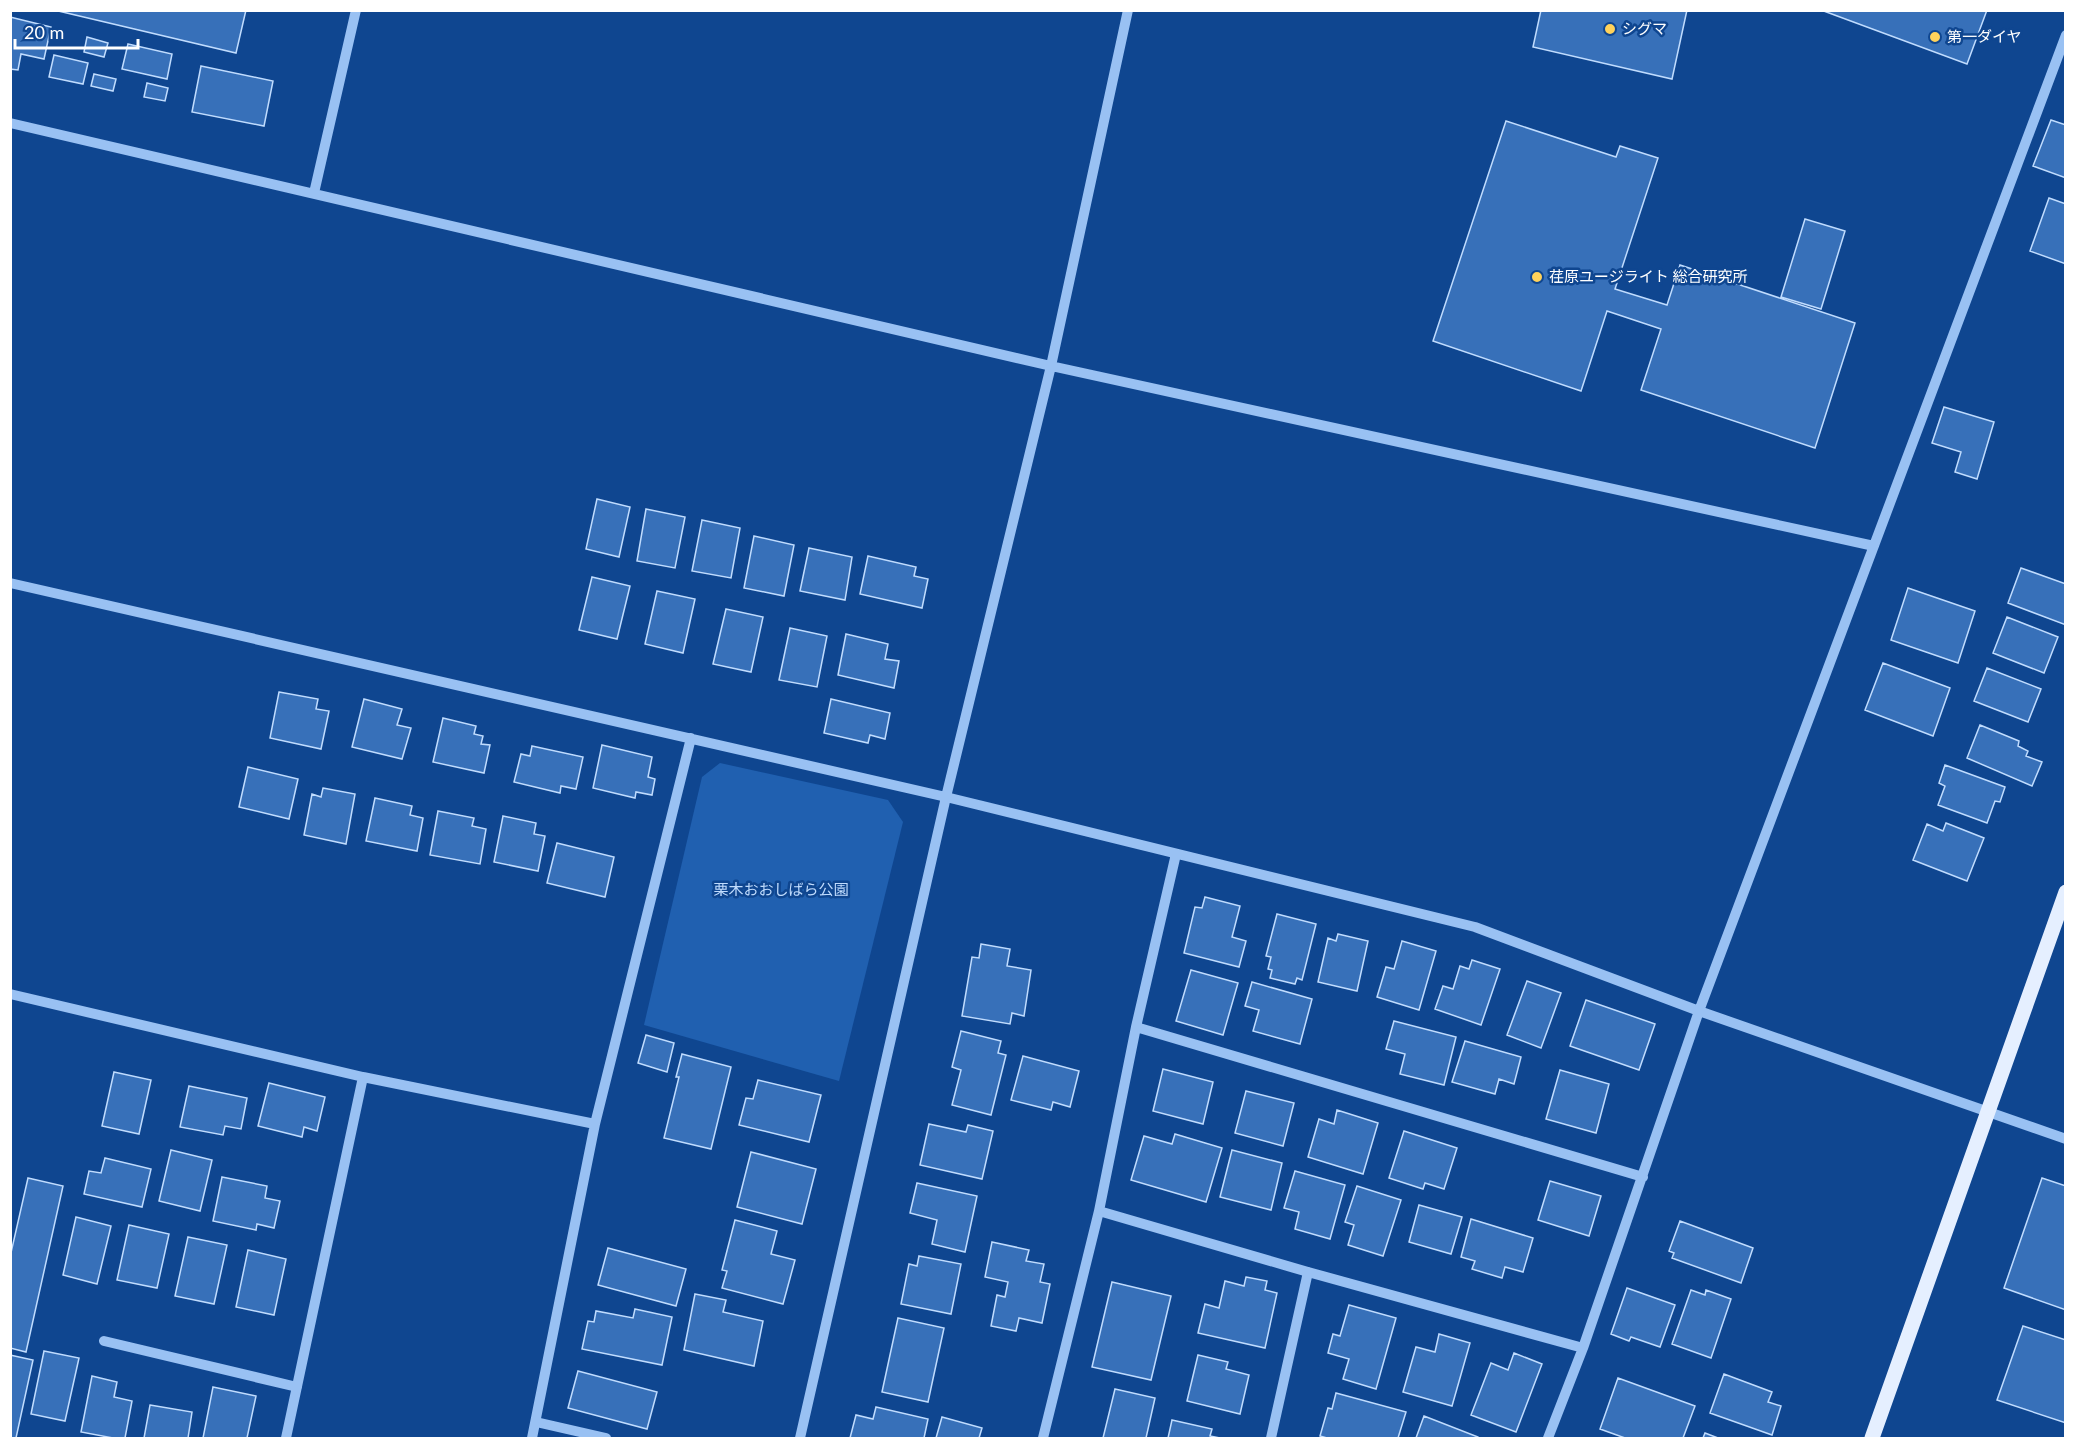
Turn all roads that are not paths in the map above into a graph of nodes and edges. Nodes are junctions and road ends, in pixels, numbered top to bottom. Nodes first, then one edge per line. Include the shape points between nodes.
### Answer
1 (356, 10) edge
2 (1128, 10) edge
3 (2066, 35) edge
4 (10, 123) edge
5 (314, 193) junction
6 (1051, 366) junction
7 (1874, 546) junction
8 (10, 583) edge
9 (691, 738) junction
10 (946, 796) junction
11 (1176, 854) junction
12 (2066, 891) edge
13 (10, 994) edge
14 (1699, 1011) junction
15 (1136, 1027) junction
16 (363, 1077) junction
17 (1988, 1112) junction
18 (595, 1124) junction
19 (2066, 1139) edge
20 (1643, 1177) junction
21 (1099, 1211) junction
22 (1308, 1272) junction
23 (104, 1341) dead end
24 (1583, 1348) junction
25 (297, 1387) junction
26 (536, 1422) junction
27 (286, 1438) edge
28 (532, 1438) edge
29 (606, 1438) edge
30 (800, 1438) edge
31 (1043, 1438) edge
32 (1271, 1438) edge
33 (1548, 1438) edge
34 (1872, 1438) edge

1 - 5 street
2 - 6 street
3 - 7 street
4 - 5 street
5 - 6 street
6 - 7 street
6 - 10 street
7 - 14 street
8 - 9 street
9 - 10 street
9 - 18 street
10 - 11 street
10 - 30 street
11 - 14 street via 1474,927
11 - 15 street
12 - 17 main road
13 - 16 street
14 - 17 street
14 - 20 street
15 - 20 street
15 - 21 street
16 - 18 street
16 - 25 street
17 - 19 street
17 - 34 main road
18 - 26 street
20 - 24 street
21 - 22 street
21 - 31 street
22 - 24 street
22 - 32 street
23 - 25 street
24 - 33 street
25 - 27 street
26 - 28 street
26 - 29 street

